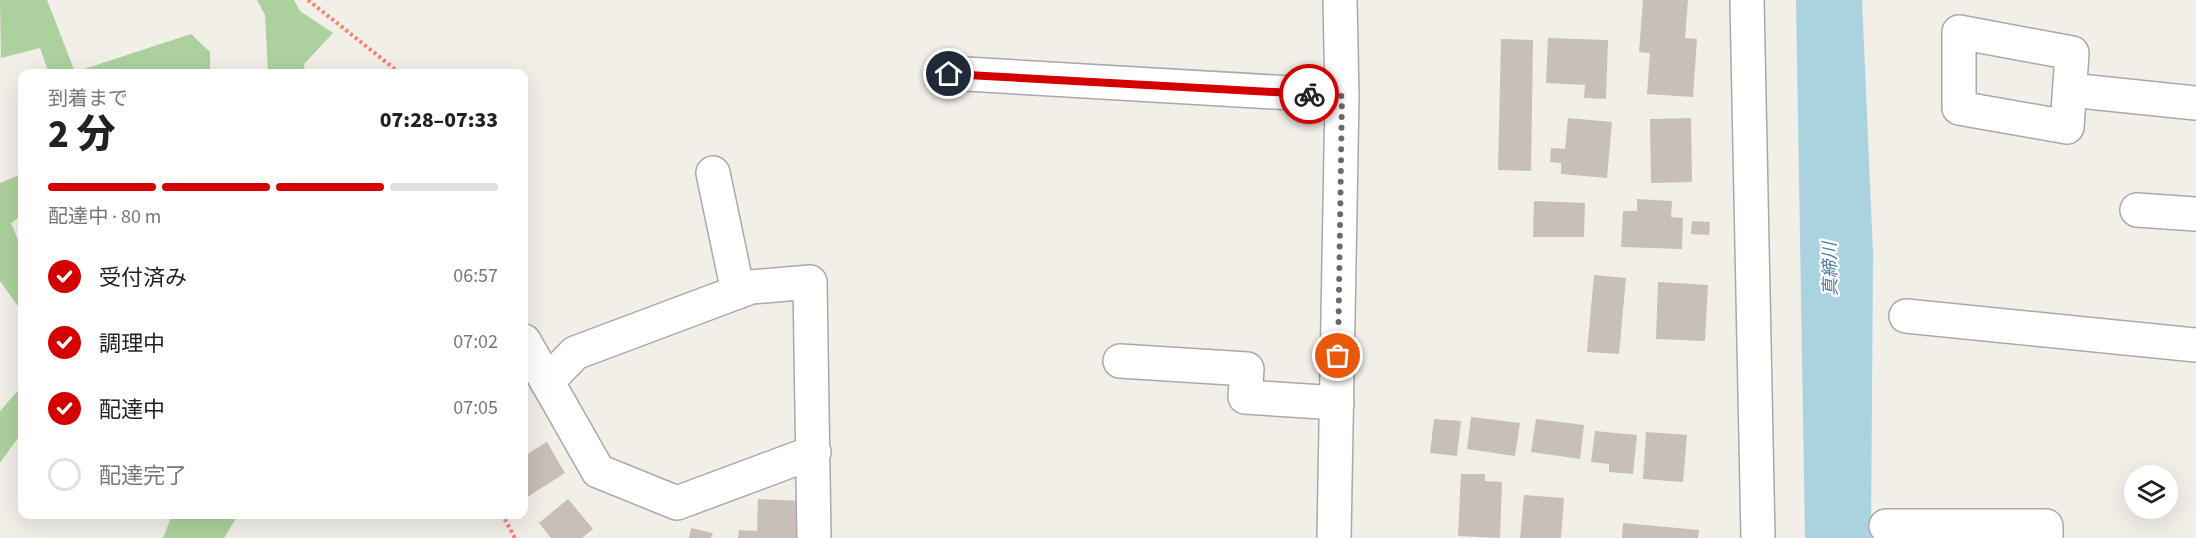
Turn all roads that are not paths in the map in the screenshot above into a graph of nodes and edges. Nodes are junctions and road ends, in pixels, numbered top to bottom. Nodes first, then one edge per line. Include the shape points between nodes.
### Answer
1 (1340, 0) edge
2 (1747, 0) edge
3 (949, 74) dead end
4 (2070, 90) dead end
5 (1342, 96) junction
6 (2196, 103) edge
7 (713, 173) dead end
8 (2137, 210) dead end
9 (2196, 214) edge
10 (738, 292) junction
11 (1906, 316) dead end
12 (2196, 345) edge
13 (528, 348) edge
14 (1120, 361) dead end
15 (547, 382) junction
16 (1337, 403) junction
17 (814, 452) junction
18 (1886, 526) dead end
19 (814, 538) edge
20 (1334, 538) edge
21 (1758, 538) edge
22 (2046, 538) edge

1 - 5 street
2 - 21 street
3 - 5 street
4 - 6 street
5 - 16 street
7 - 10 street
8 - 9 street
10 - 15 street via 575,353
10 - 17 street via 751,287 810,282
11 - 12 street
13 - 15 street
14 - 16 street via 1247,369 1245,397
15 - 17 street via 598,471 677,503
16 - 20 street
17 - 19 street
18 - 22 street via 2046,526

